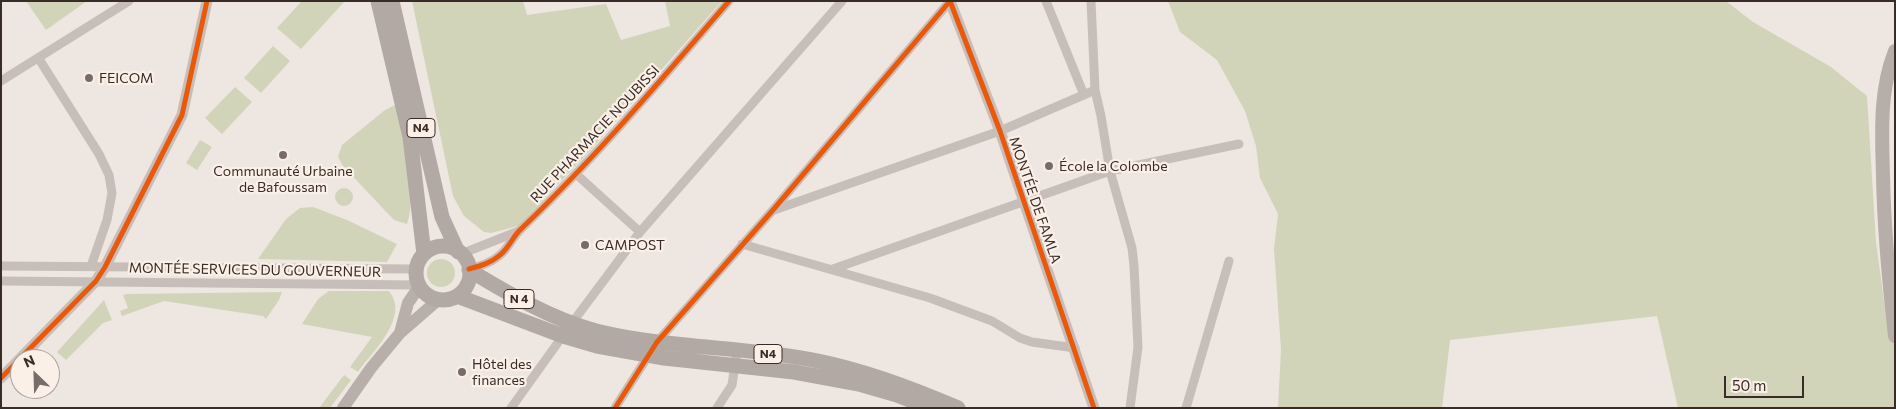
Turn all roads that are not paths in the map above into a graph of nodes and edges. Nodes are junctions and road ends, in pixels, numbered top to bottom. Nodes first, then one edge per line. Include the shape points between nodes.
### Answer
1 (129, 1) edge
2 (207, 1) edge
3 (378, 1) edge
4 (392, 1) edge
5 (729, 1) edge
6 (842, 1) edge
7 (950, 1) edge
8 (1046, 1) edge
9 (1091, 1) edge
10 (1895, 52) edge
11 (39, 59) junction
12 (1, 81) edge
13 (1096, 90) junction
14 (1084, 95) junction
15 (1000, 131) junction
16 (1239, 144) dead end
17 (1110, 171) junction
18 (576, 174) junction
19 (1023, 202) junction
20 (773, 210) junction
21 (519, 231) junction
22 (640, 232) junction
23 (742, 244) junction
24 (460, 253) junction
25 (424, 254) junction
26 (1229, 261) dead end
27 (1, 266) edge
28 (91, 266) junction
29 (105, 267) junction
30 (416, 269) junction
31 (469, 270) junction
32 (833, 270) junction
33 (1, 281) edge
34 (96, 281) junction
35 (419, 286) junction
36 (457, 296) junction
37 (438, 300) junction
38 (572, 323) junction
39 (400, 333) junction
40 (563, 336) junction
41 (1895, 336) edge
42 (657, 342) junction
43 (1075, 348) junction
44 (647, 355) junction
45 (736, 359) junction
46 (1, 378) edge
47 (343, 408) edge
48 (511, 408) edge
49 (615, 408) edge
50 (717, 408) edge
51 (930, 408) edge
52 (958, 408) edge
53 (1094, 408) edge
54 (1130, 408) edge
55 (1186, 408) edge

1 - 11 street
2 - 29 street via 182,115
3 - 25 highway, N4 via 410,137
4 - 24 highway, N4 via 442,217
5 - 18 street, RUE PHARMACIE NOUBISSI
6 - 22 street
7 - 15 street, MONTÉE DE FAMLA
7 - 20 street
8 - 14 street
9 - 13 street
10 - 41 main road via 1884,95 1882,126 1887,265
11 - 12 street
11 - 28 street via 110,175 112,193 107,220
13 - 14 street
13 - 17 street
14 - 15 street
15 - 19 street, MONTÉE DE FAMLA
15 - 20 street
16 - 17 street
17 - 19 street
17 - 54 street via 1134,266 1138,347
18 - 21 street, RUE PHARMACIE NOUBISSI
18 - 22 street
19 - 32 street
19 - 43 street, MONTÉE DE FAMLA
20 - 23 street
21 - 24 street, RUE PHARMACIE NOUBISSI
21 - 31 street, RUE PHARMACIE NOUBISSI via 501,255
22 - 38 street
23 - 32 street
23 - 42 street
24 - 25 highway via 445,247
24 - 31 highway
25 - 30 highway
26 - 55 street
27 - 28 street, MONTÉE SERVICES DU GOUVERNEUR
28 - 29 street, MONTÉE SERVICES DU GOUVERNEUR
29 - 30 street, MONTÉE SERVICES DU GOUVERNEUR
29 - 34 street
30 - 35 highway
31 - 36 highway via 465,288
31 - 38 highway, N 4 via 528,304
32 - 43 street via 983,317 1026,340
33 - 34 street, MONTÉE SERVICES DU GOUVERNEUR
34 - 35 street, MONTÉE SERVICES DU GOUVERNEUR
34 - 46 street
35 - 37 highway via 430,298
35 - 39 main road via 408,303
36 - 37 highway
36 - 40 highway, N 4
37 - 39 main road
38 - 40 street
38 - 42 highway, N4
39 - 47 main road
40 - 44 highway, N4
40 - 48 street
42 - 44 street
42 - 45 highway, N4
43 - 53 street, MONTÉE DE FAMLA
44 - 45 highway, N4
44 - 49 street
45 - 50 street via 732,385
45 - 51 highway, N4 via 859,384
45 - 52 highway, N4 via 809,360 864,372

